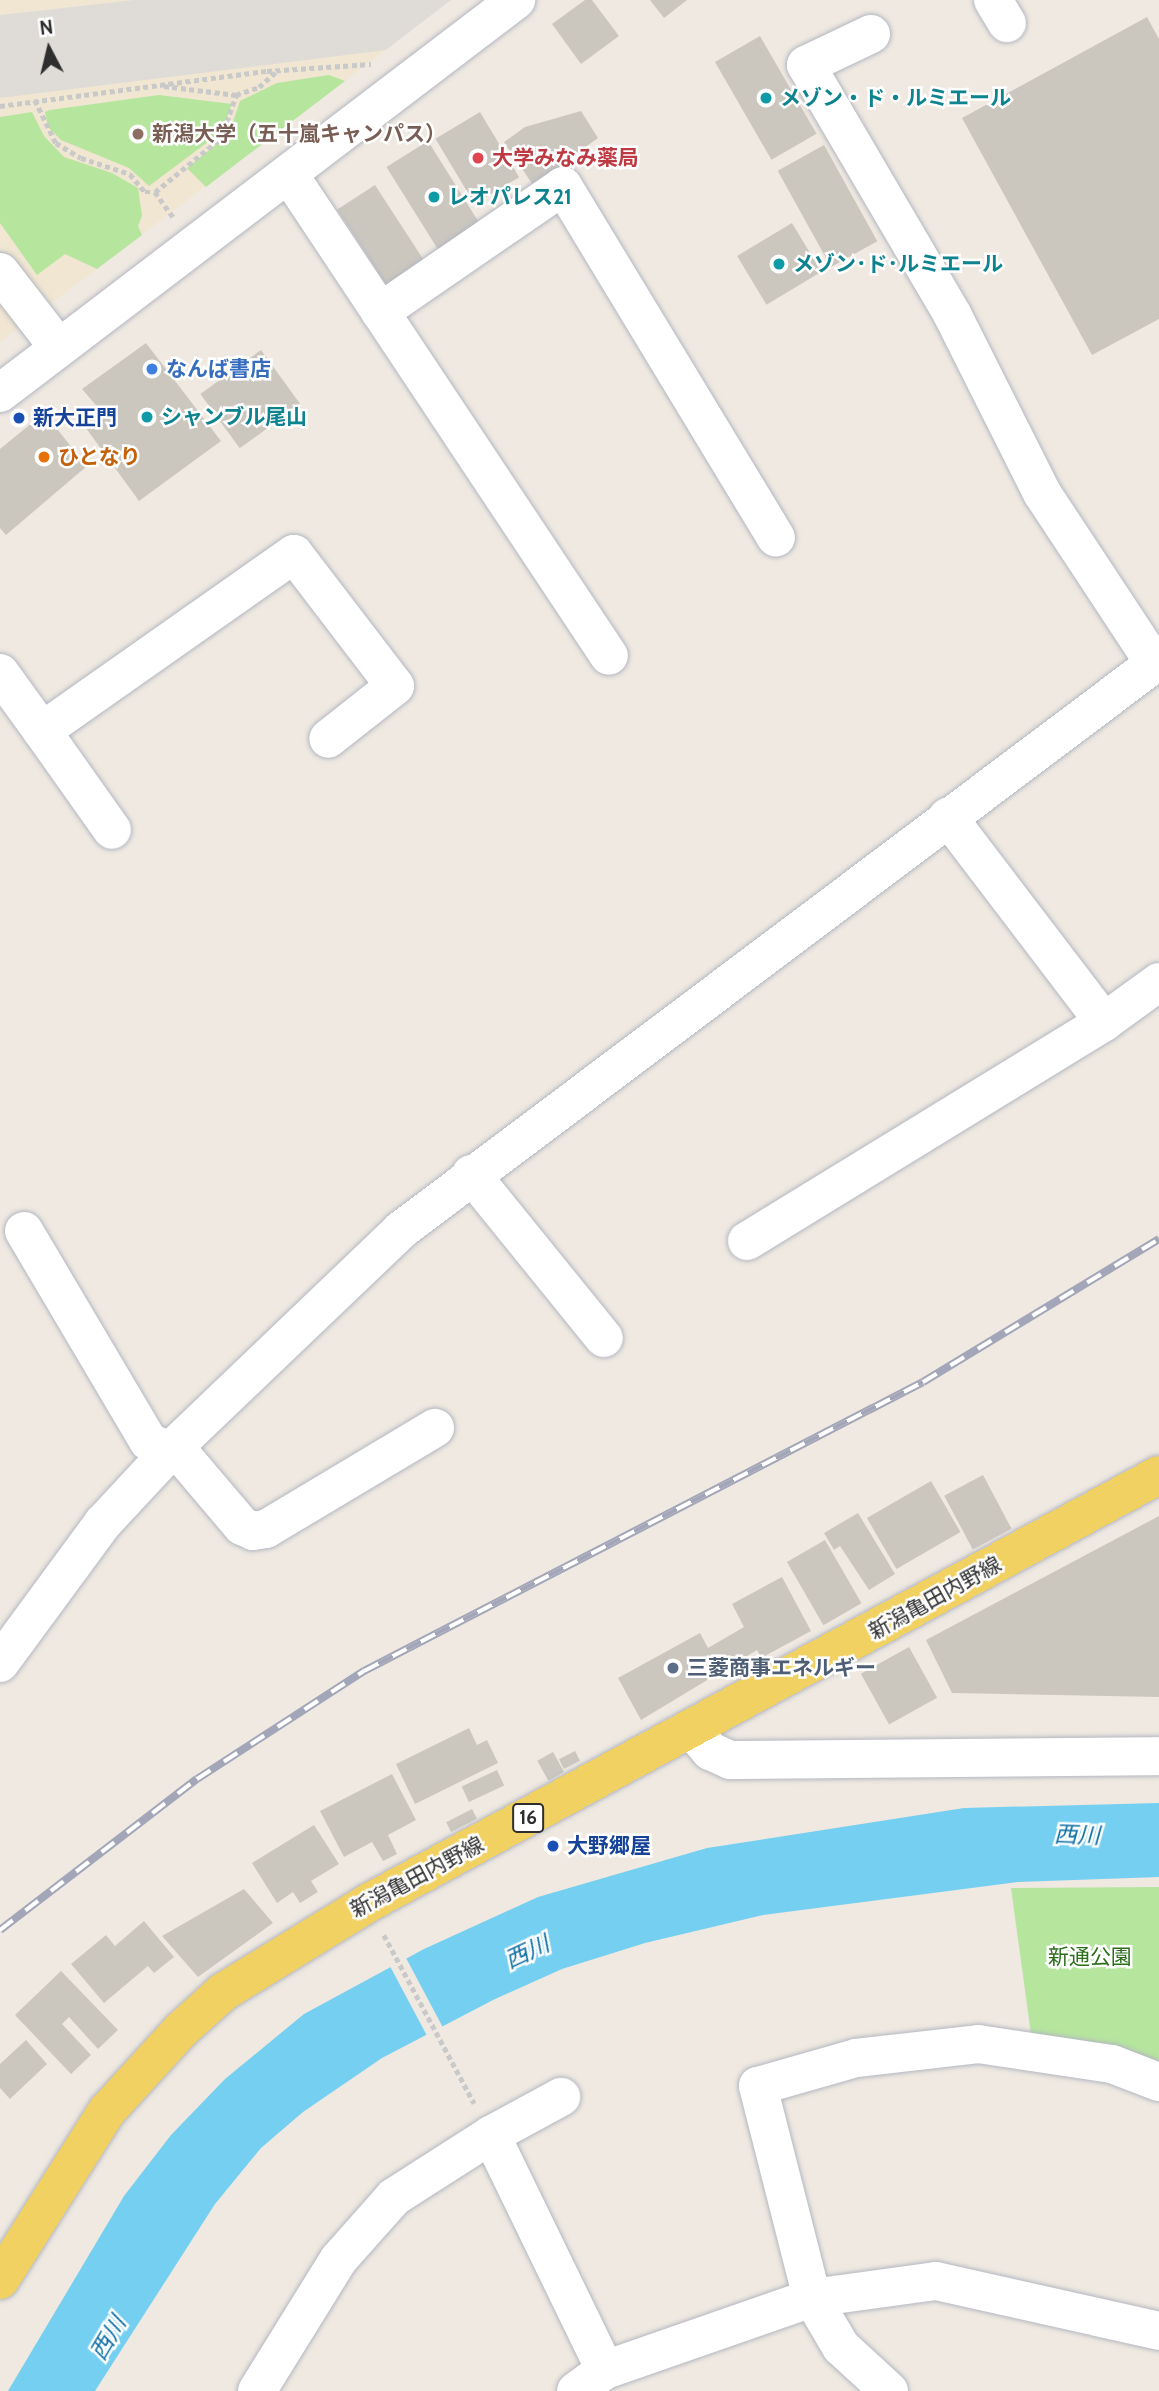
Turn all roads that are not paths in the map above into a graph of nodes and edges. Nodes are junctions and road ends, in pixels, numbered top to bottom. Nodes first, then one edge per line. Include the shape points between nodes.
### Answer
1 (516, 0) edge
2 (871, 34) dead end
3 (290, 176) junction
4 (0, 272) edge
5 (380, 312) junction
6 (59, 348) junction
7 (0, 393) edge
8 (776, 538) dead end
9 (609, 656) dead end
10 (1156, 661) edge
11 (0, 673) edge
12 (42, 731) junction
13 (328, 739) dead end
14 (948, 817) junction
15 (112, 830) dead end
16 (1159, 982) edge
17 (1104, 1023) junction
18 (471, 1174) junction
19 (24, 1231) dead end
20 (747, 1241) dead end
21 (604, 1338) dead end
22 (435, 1428) dead end
23 (170, 1451) junction
24 (1159, 1475) edge
25 (0, 1663) edge
26 (692, 1730) junction
27 (1159, 1756) edge
28 (1159, 2082) edge
29 (562, 2097) dead end
30 (491, 2135) junction
31 (0, 2280) edge
32 (812, 2298) junction
33 (1159, 2331) edge
34 (590, 2380) edge
35 (257, 2391) edge
36 (889, 2391) edge

1 - 3 street
2 - 10 street via 806,65 953,316 1042,493
3 - 5 street
3 - 6 street
4 - 6 street
5 - 8 street via 563,186
5 - 9 street
6 - 7 street
10 - 14 street
11 - 12 street
12 - 13 street via 294,554 395,686
12 - 15 street
14 - 17 street
14 - 18 street
16 - 17 street
17 - 20 street
18 - 21 street
18 - 23 street via 401,1230
19 - 23 street via 148,1441
22 - 23 street via 266,1529 253,1531 242,1526 186,1460
23 - 25 street via 103,1523
24 - 26 main road, 新潟亀田内野線 / 16
26 - 27 street via 710,1751 730,1760
26 - 31 main road, 新潟亀田内野線 / 16 via 368,1903 223,1992 142,2070 107,2111
28 - 32 street via 1112,2064 978,2044 856,2058 758,2086
29 - 30 street
30 - 34 street
30 - 35 street via 394,2197 339,2259
32 - 33 street via 936,2281
32 - 34 street
32 - 36 street via 841,2347

